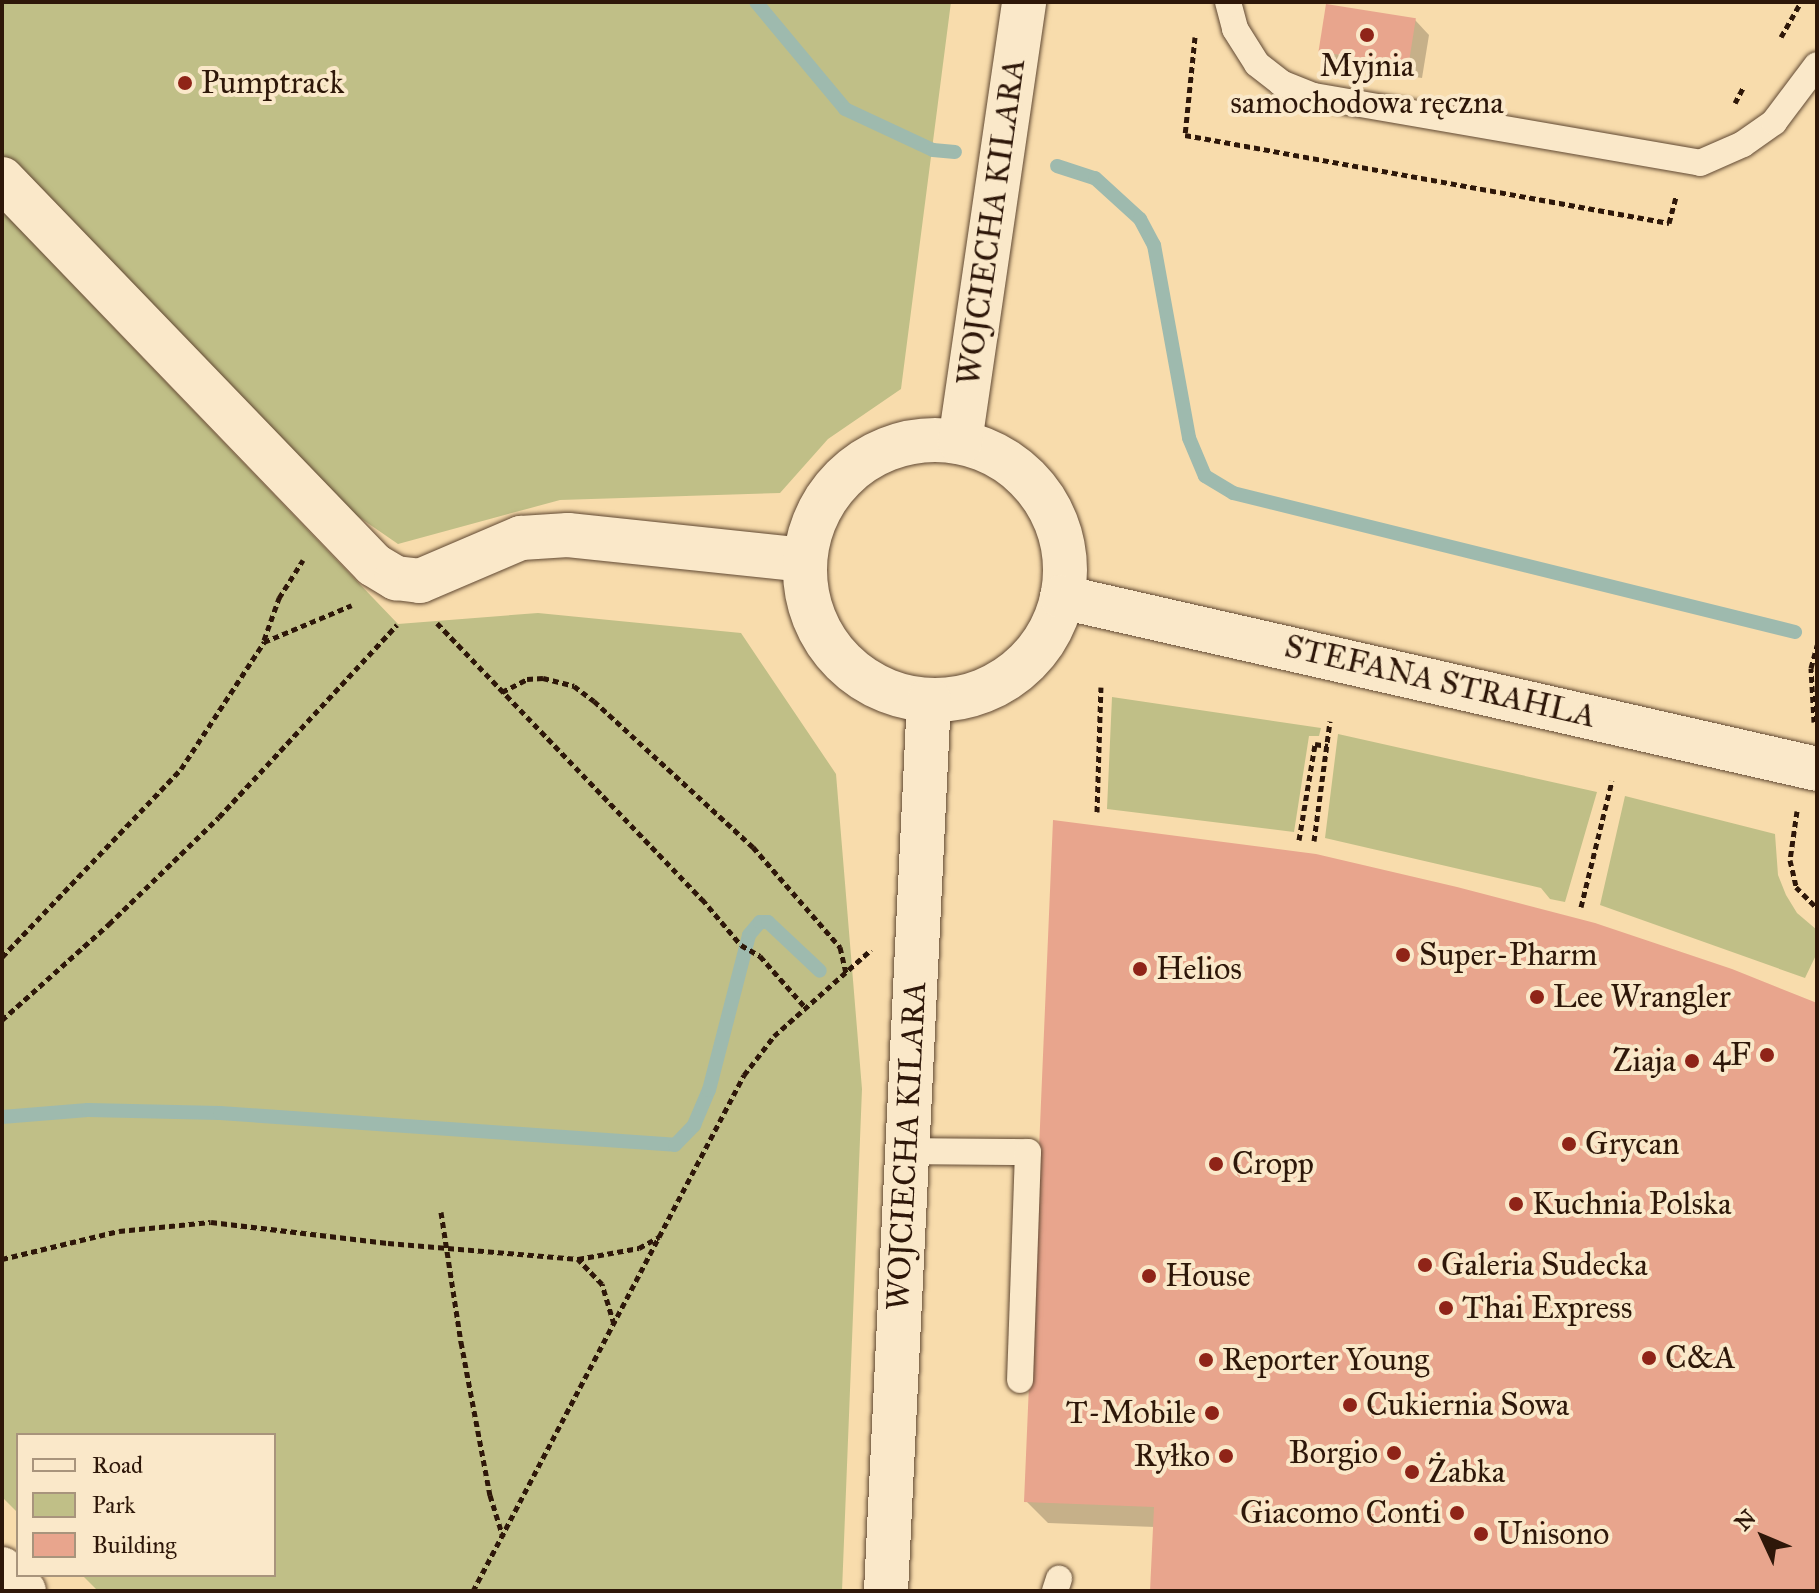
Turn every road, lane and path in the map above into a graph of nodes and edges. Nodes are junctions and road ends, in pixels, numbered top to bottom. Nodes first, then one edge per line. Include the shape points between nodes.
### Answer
1 (1024, 2) edge
2 (1228, 2) edge
3 (1801, 2) edge
4 (1196, 29) dead end
5 (1781, 37) dead end
6 (1817, 65) edge
7 (2, 179) edge
8 (1676, 195) dead end
9 (960, 442) junction
10 (329, 518) junction
11 (804, 560) junction
12 (400, 584) junction
13 (1062, 597) junction
14 (264, 642) junction
15 (1817, 645) edge
16 (1101, 687) dead end
17 (502, 692) junction
18 (929, 700) junction
19 (1816, 713) edge
20 (1330, 721) dead end
21 (1813, 726) dead end
22 (1328, 746) junction
23 (1817, 769) edge
24 (1612, 781) dead end
25 (1097, 812) dead end
26 (1795, 826) dead end
27 (1299, 840) dead end
28 (1314, 841) dead end
29 (1581, 907) dead end
30 (1817, 908) edge
31 (874, 947) dead end
32 (2, 957) edge
33 (846, 973) junction
34 (805, 1007) junction
35 (2, 1020) edge
36 (907, 1151) junction
37 (441, 1212) dead end
38 (660, 1237) junction
39 (446, 1248) junction
40 (2, 1259) edge
41 (578, 1259) junction
42 (615, 1325) junction
43 (1020, 1380) dead end
44 (503, 1537) junction
45 (2, 1569) edge
46 (24, 1591) edge
47 (473, 1591) edge
48 (886, 1591) edge

1 - 9 street, WOJCIECHA KILARA
2 - 6 lane via 1235,29 1257,64 1281,83 1314,96 1700,163 1743,144 1774,122
3 - 5 path
4 - 8 path via 1185,135 1669,223
7 - 10 street
9 - 11 street via 916,440 862,463 839,481 815,518
9 - 13 street via 999,456 1039,493 1054,516 1064,556
10 - 12 street
10 - 14 path via 279,598
11 - 12 street via 568,535 521,538 420,581
11 - 18 street via 808,602 834,651 852,671 888,692
12 - 14 path via 374,590 352,605
12 - 17 path
12 - 35 path via 219,817
13 - 18 street via 1050,632 1028,661 988,688
13 - 23 street, STEFANA STRAHLA
14 - 32 path via 181,769
15 - 19 path via 1811,668
16 - 25 path
17 - 33 path via 527,679 543,678 574,686 594,701 753,847 840,947
17 - 34 path
18 - 36 street, WOJCIECHA KILARA
19 - 21 path
20 - 22 path
22 - 27 path via 1315,744
22 - 28 path
24 - 29 path
26 - 30 path via 1790,860 1796,887
31 - 33 path
33 - 34 path
34 - 38 path via 744,1075
36 - 43 lane via 1028,1152
36 - 48 street, WOJCIECHA KILARA
37 - 39 path
38 - 41 path via 639,1248
38 - 42 path
39 - 40 path via 211,1222 105,1233
39 - 41 path
39 - 44 path via 484,1464
41 - 42 path via 602,1284
42 - 44 path
44 - 47 path
45 - 46 street

